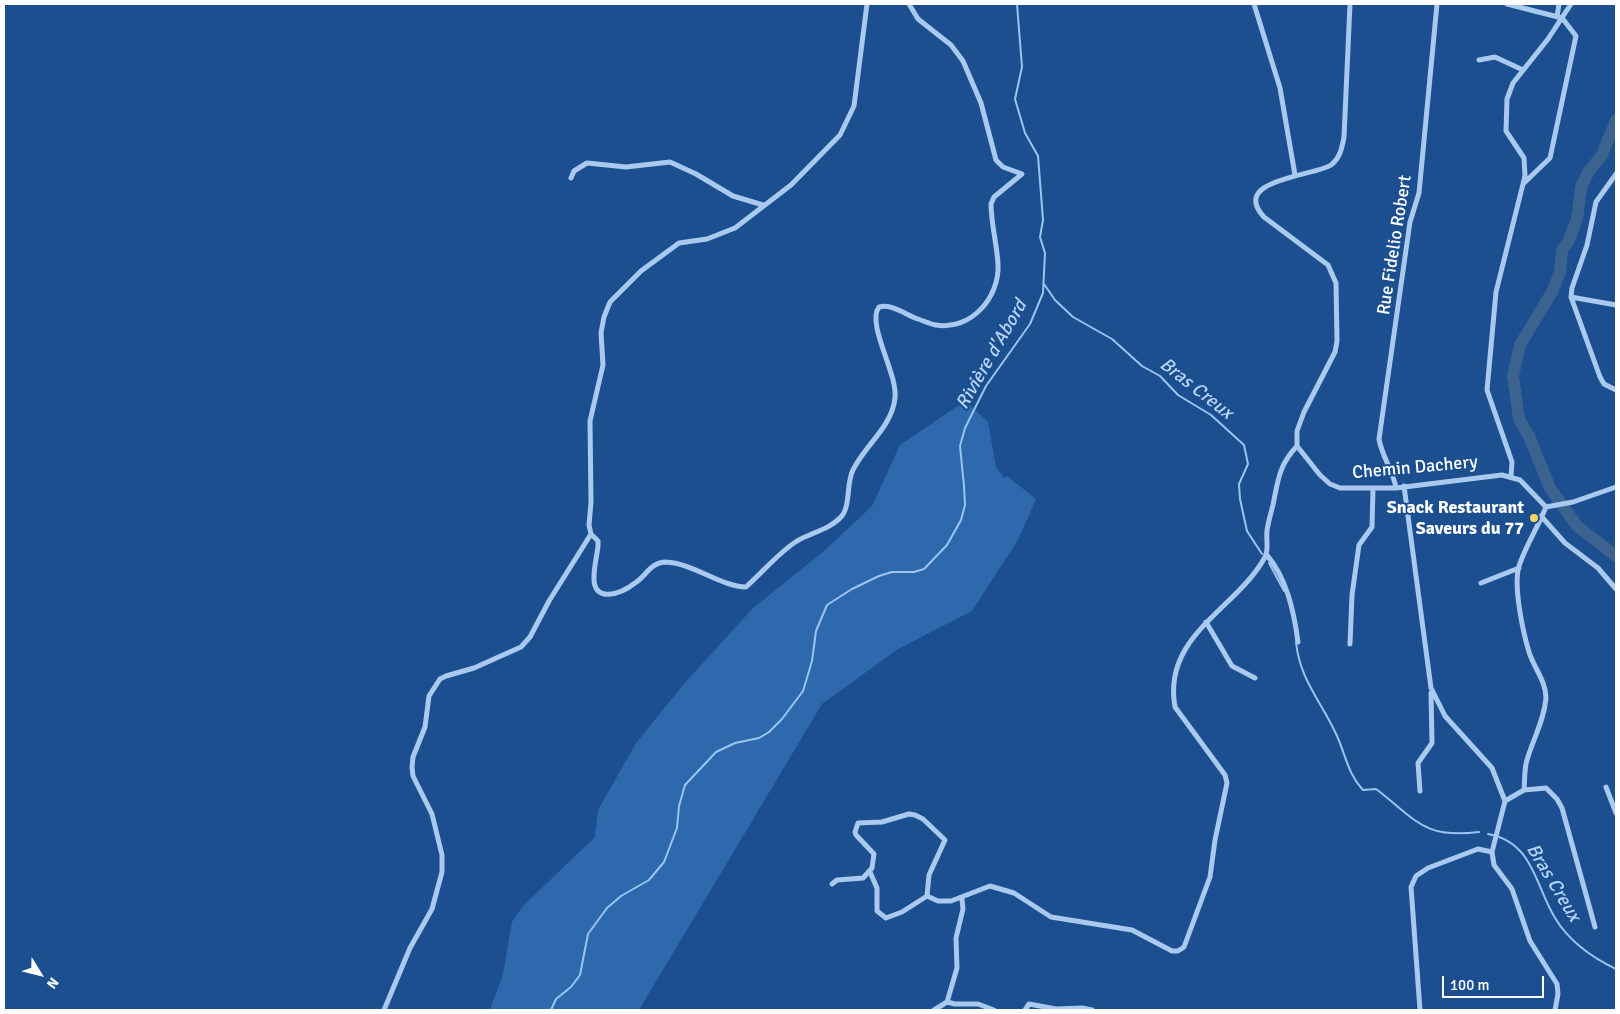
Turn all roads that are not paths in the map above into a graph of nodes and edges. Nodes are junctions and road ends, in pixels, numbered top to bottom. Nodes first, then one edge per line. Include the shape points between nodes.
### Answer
1 (867, 4) edge
2 (909, 4) edge
3 (1254, 4) edge
4 (1350, 4) edge
5 (1437, 4) edge
6 (1507, 4) edge
7 (1559, 4) edge
8 (1571, 4) edge
9 (1560, 18) junction
10 (1479, 60) dead end
11 (1523, 70) junction
12 (1616, 174) edge
13 (1295, 175) junction
14 (571, 178) dead end
15 (1524, 184) junction
16 (763, 205) junction
17 (1571, 297) junction
18 (1616, 305) edge
19 (1616, 390) edge
20 (1297, 446) junction
21 (1511, 477) junction
22 (1404, 486) junction
23 (1616, 487) edge
24 (1396, 488) junction
25 (1373, 489) junction
26 (1548, 507) junction
27 (1541, 516) junction
28 (591, 534) junction
29 (1266, 554) junction
30 (1519, 568) junction
31 (1481, 583) dead end
32 (1616, 589) edge
33 (1206, 622) junction
34 (1298, 642) dead end
35 (1350, 644) dead end
36 (1254, 678) dead end
37 (1431, 688) junction
38 (1606, 787) dead end
39 (1524, 790) junction
40 (1420, 791) dead end
41 (1505, 801) junction
42 (1616, 812) edge
43 (1492, 852) junction
44 (870, 872) junction
45 (832, 884) dead end
46 (927, 896) junction
47 (962, 899) junction
48 (1595, 927) dead end
49 (947, 1002) junction
50 (384, 1010) edge
51 (934, 1010) edge
52 (994, 1010) edge
53 (1025, 1010) edge
54 (1092, 1010) edge
55 (1420, 1010) edge
56 (1555, 1010) edge

1 - 16 street via 854,106 840,135 791,185
2 - 28 street via 918,19 951,45 963,61 981,103 996,160 1003,167 1022,174 994,197 991,204 999,266 991,298 974,316 947,325 936,325 892,308 879,307 874,315 889,360 896,398 889,418 851,473 843,515 836,522 796,542 746,587 665,562 648,569 637,582 625,589 603,595 594,586 598,541
3 - 13 street via 1280,88
4 - 13 street via 1342,152 1325,168
5 - 24 street, Rue Fidelio Robert via 1419,192 1410,222 1379,439
6 - 9 street
7 - 9 street
8 - 9 street
9 - 11 street
9 - 15 street via 1576,36 1550,158
10 - 11 street via 1495,57
11 - 15 street via 1510,90 1505,124 1507,135 1524,158
12 - 17 street via 1596,202
13 - 20 street via 1262,188 1256,198 1257,207 1264,217 1331,269 1336,283 1337,331 1335,352 1304,412 1297,431
14 - 16 street via 581,164 587,163 626,167 670,162 733,196
15 - 21 street via 1496,292 1487,390 1512,462
16 - 28 street via 735,228 708,239 679,243 640,271 610,302 601,333 603,364 590,421
17 - 18 street
17 - 19 street via 1600,376 1604,384
20 - 25 street, Chemin Dachery via 1330,484 1340,488
20 - 29 street via 1278,475
21 - 22 street, Chemin Dachery via 1483,476
21 - 26 street via 1520,480
22 - 24 street, Chemin Dachery
22 - 37 street
23 - 26 street
24 - 25 street, Chemin Dachery
25 - 35 street via 1372,527 1359,545
26 - 27 street
27 - 30 street
27 - 32 street via 1565,543 1598,568
28 - 50 street via 548,601 530,638 521,647 440,679 428,696 425,727 412,766 413,776 432,814 442,855 442,872 432,909 410,948
29 - 33 street via 1248,581
29 - 34 street via 1276,565 1290,600
30 - 31 street
30 - 39 street via 1520,620 1529,654 1545,687 1546,698 1541,724 1526,762
33 - 36 street via 1232,666
33 - 47 street via 1188,644 1178,667 1173,696 1180,717 1225,775 1227,791 1210,877 1181,949 1175,952 1132,930 1051,917 1014,893 990,886
37 - 40 street via 1432,743 1418,763
37 - 41 street via 1445,716 1492,768
38 - 42 street
39 - 41 street
39 - 48 street via 1546,788 1560,803
41 - 43 street
43 - 55 street via 1478,849 1428,868 1416,876 1411,887
43 - 56 street via 1494,865 1512,889 1530,941 1557,984
44 - 45 street via 863,878 843,878
44 - 46 street via 877,888 877,912 886,918
44 - 46 street via 874,854 872,848 856,835 858,823 915,815 945,840 930,875
46 - 47 street via 946,902
47 - 49 street via 955,945 957,968
49 - 51 street
49 - 52 street via 978,1004
53 - 54 street via 1029,1004

